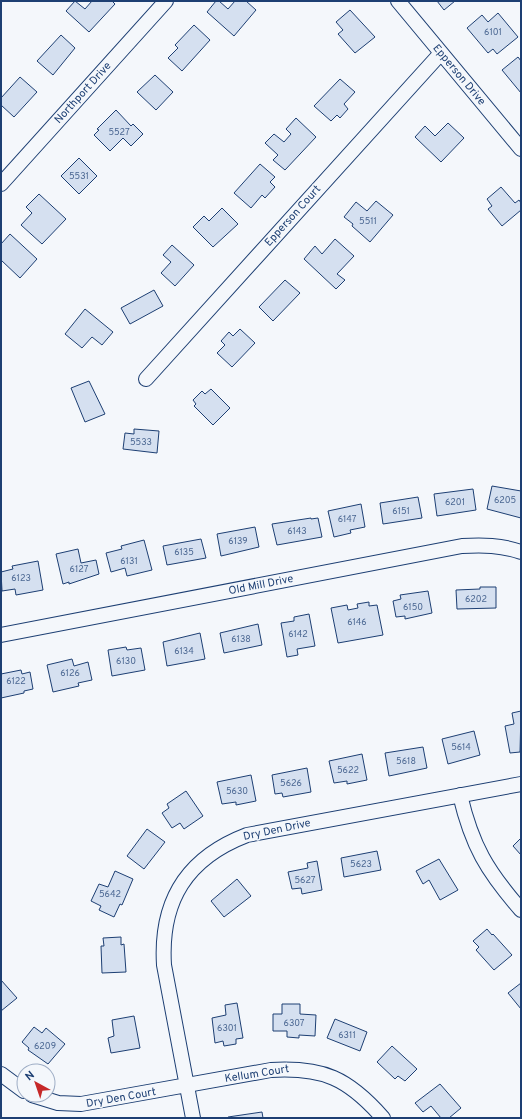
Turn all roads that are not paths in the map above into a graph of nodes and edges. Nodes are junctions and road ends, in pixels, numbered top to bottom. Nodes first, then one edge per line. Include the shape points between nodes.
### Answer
1 (166, 1) edge
2 (398, 1) edge
3 (441, 53) junction
4 (521, 149) edge
5 (1, 184) edge
6 (146, 379) dead end
7 (521, 552) edge
8 (1, 635) edge
9 (521, 784) edge
10 (460, 795) junction
11 (521, 910) edge
12 (1, 1074) edge
13 (16, 1085) edge
14 (187, 1086) junction
15 (56, 1102) edge
16 (193, 1118) edge
17 (382, 1118) edge

1 - 5 street, Northport Drive
2 - 3 street, Epperson Drive
3 - 4 street, Epperson Drive
3 - 6 street, Epperson Court
7 - 8 street, Old Mill Drive via 484,545 462,546
9 - 10 street, Dry Den Drive
10 - 11 street via 470,834 483,861 499,885
10 - 14 street, Dry Den Drive via 247,835 214,850 197,864 176,894 168,914 163,943 164,965
12 - 13 street
14 - 15 street, Dry Den Court via 81,1104
14 - 16 street, Dry Den Drive
14 - 17 street, Kellum Court via 271,1070 309,1070 331,1076 351,1087 369,1102

